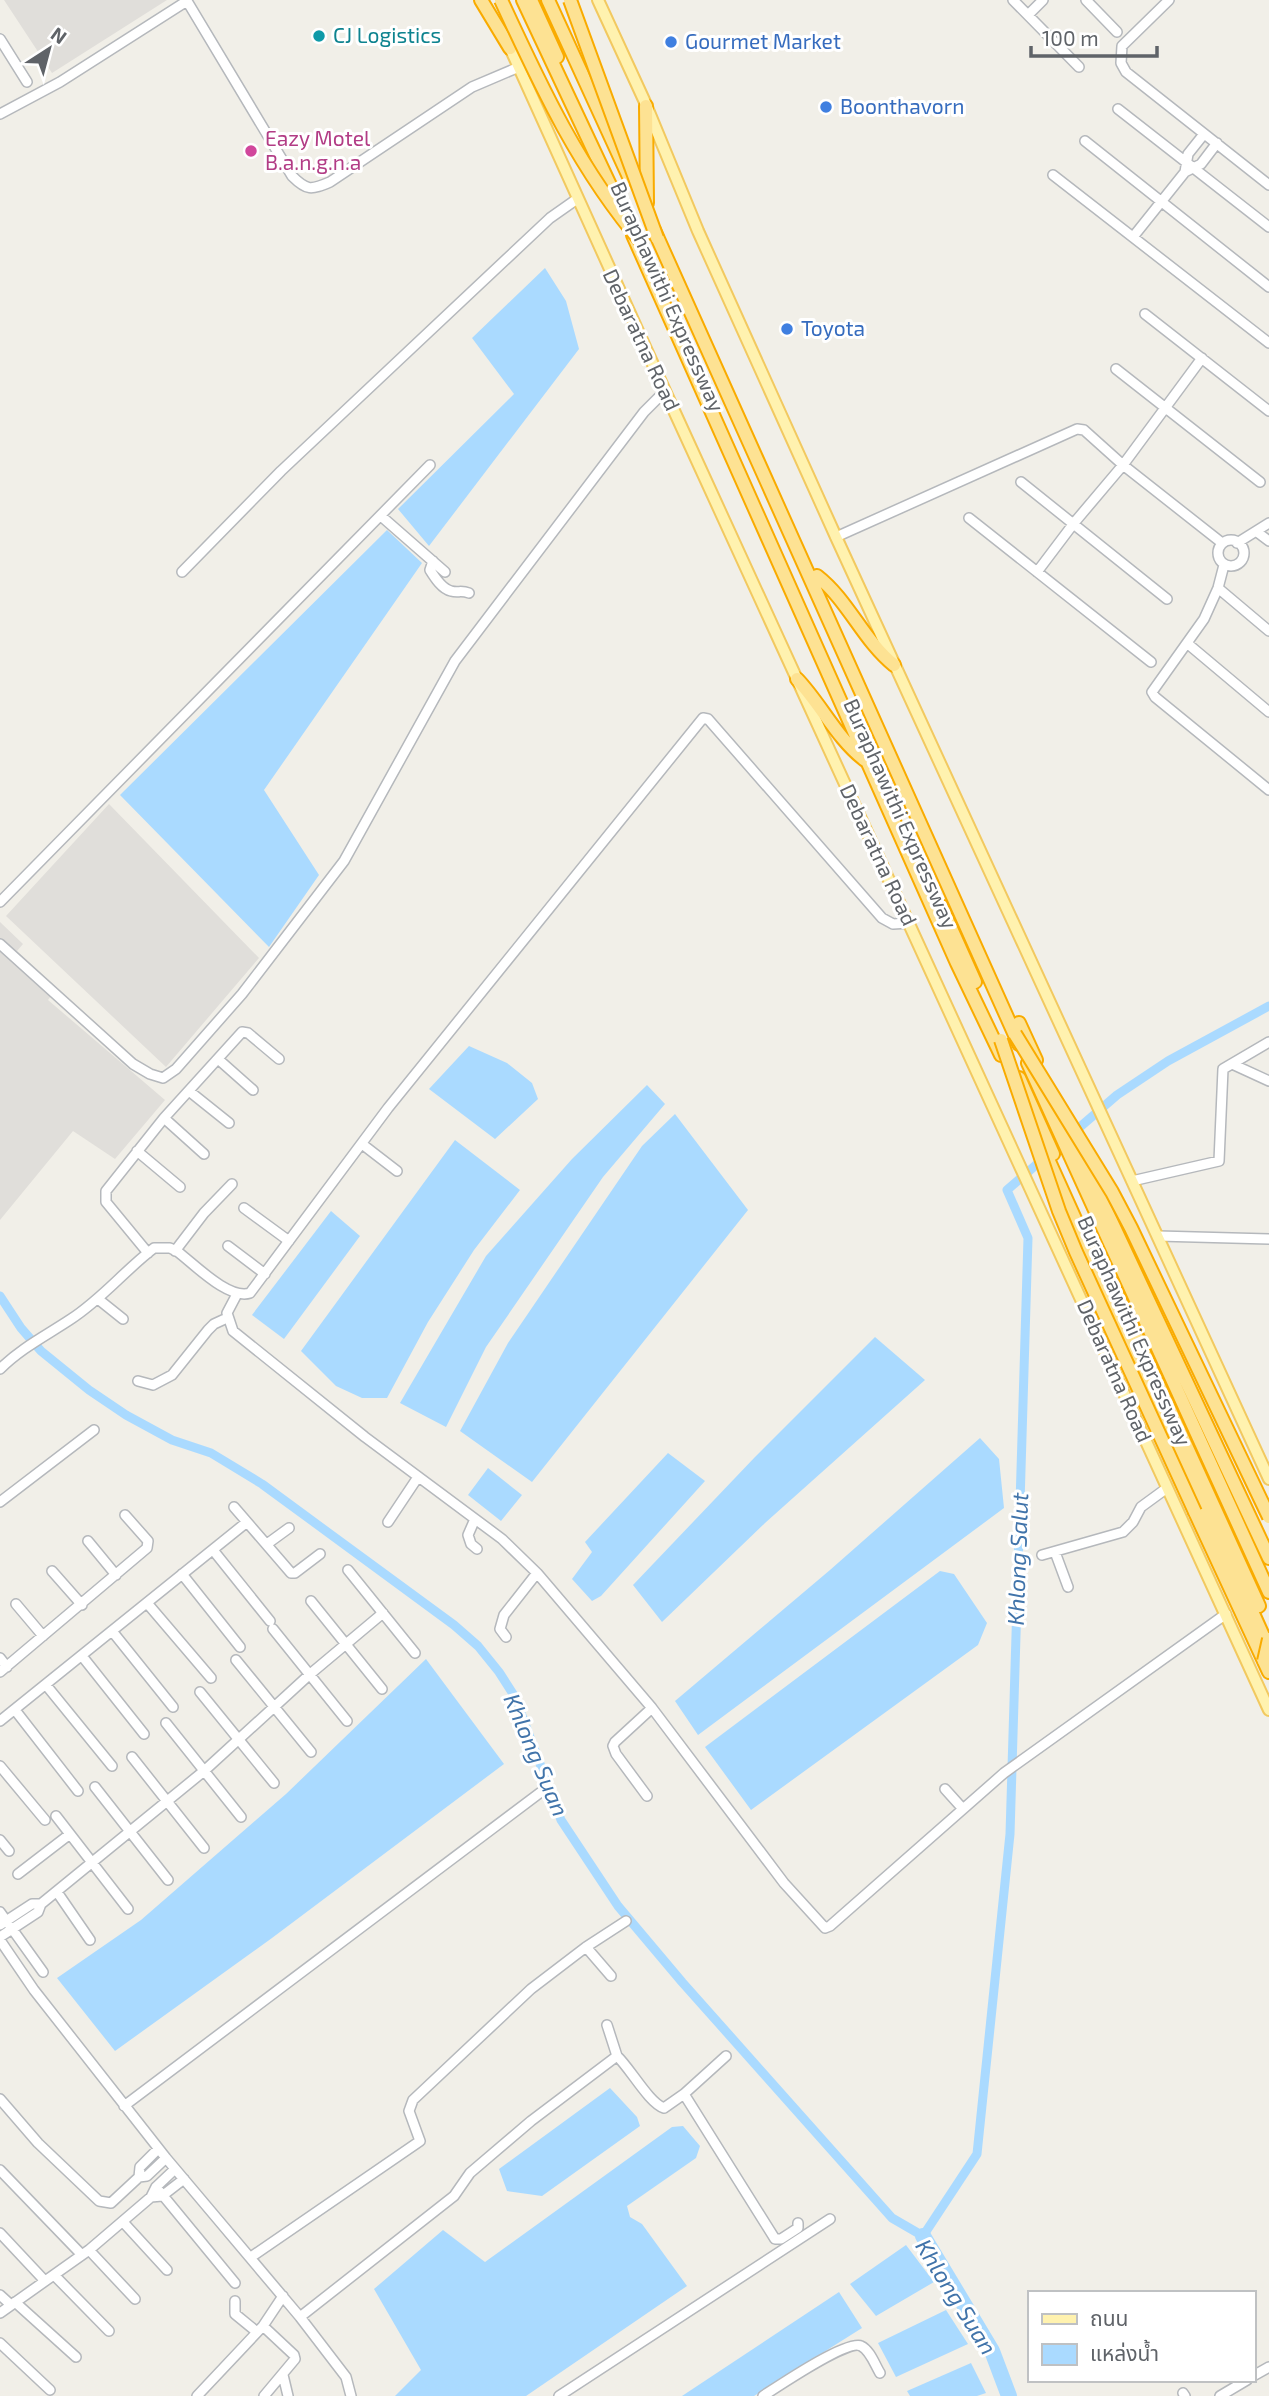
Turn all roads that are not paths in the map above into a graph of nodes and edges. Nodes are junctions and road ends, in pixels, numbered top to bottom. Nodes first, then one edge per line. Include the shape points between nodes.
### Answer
1 (474, 0) edge
2 (481, 0) edge
3 (488, 0) edge
4 (501, 0) edge
5 (523, 0) edge
6 (531, 0) edge
7 (550, 0) edge
8 (570, 0) edge
9 (598, 0) edge
10 (1013, 0) edge
11 (1043, 0) edge
12 (1086, 0) edge
13 (1169, 0) edge
14 (1028, 15) junction
15 (1116, 32) dead end
16 (0, 39) edge
17 (510, 48) junction
18 (1079, 66) dead end
19 (519, 67) junction
20 (27, 82) dead end
21 (646, 106) junction
22 (1118, 109) dead end
23 (0, 114) edge
24 (1204, 134) junction
25 (1085, 141) dead end
26 (1217, 143) junction
27 (1188, 167) junction
28 (1053, 175) dead end
29 (1269, 185) edge
30 (577, 199) junction
31 (1162, 201) junction
32 (647, 203) junction
33 (1269, 227) edge
34 (1133, 237) junction
35 (657, 238) junction
36 (643, 244) junction
37 (1269, 286) edge
38 (1145, 314) dead end
39 (1269, 343) edge
40 (1202, 358) junction
41 (1116, 369) dead end
42 (665, 391) junction
43 (1165, 407) junction
44 (1269, 411) edge
45 (430, 465) dead end
46 (1123, 465) junction
47 (1021, 482) dead end
48 (1260, 482) dead end
49 (381, 516) junction
50 (969, 518) dead end
51 (1074, 523) junction
52 (1269, 523) edge
53 (1256, 532) junction
54 (836, 537) junction
55 (1269, 541) edge
56 (1222, 543) junction
57 (1237, 543) junction
58 (433, 561) junction
59 (1224, 565) junction
60 (183, 572) dead end
61 (445, 572) dead end
62 (1037, 572) junction
63 (817, 576) junction
64 (1218, 589) junction
65 (468, 593) dead end
66 (1167, 599) dead end
67 (1269, 631) edge
68 (1188, 644) junction
69 (1152, 662) dead end
70 (894, 665) junction
71 (797, 679) junction
72 (1269, 712) edge
73 (869, 763) junction
74 (1269, 790) edge
75 (0, 902) edge
76 (909, 923) junction
77 (0, 944) edge
78 (1015, 1034) junction
79 (1001, 1040) junction
80 (1269, 1042) edge
81 (218, 1059) junction
82 (279, 1059) dead end
83 (1232, 1064) junction
84 (1269, 1082) edge
85 (253, 1090) dead end
86 (189, 1091) junction
87 (164, 1118) junction
88 (229, 1123) dead end
89 (362, 1144) junction
90 (137, 1151) junction
91 (204, 1154) dead end
92 (397, 1171) dead end
93 (1132, 1181) junction
94 (232, 1184) dead end
95 (180, 1187) dead end
96 (244, 1208) dead end
97 (1158, 1236) junction
98 (1269, 1239) edge
99 (289, 1241) junction
100 (228, 1246) dead end
101 (175, 1251) junction
102 (148, 1253) junction
103 (265, 1274) junction
104 (237, 1294) junction
105 (98, 1299) junction
106 (227, 1318) junction
107 (123, 1319) dead end
108 (0, 1369) edge
109 (138, 1381) dead end
110 (94, 1430) dead end
111 (418, 1477) junction
112 (1269, 1479) edge
113 (1167, 1488) junction
114 (0, 1502) edge
115 (234, 1507) dead end
116 (125, 1515) dead end
117 (1269, 1517) edge
118 (475, 1519) junction
119 (247, 1522) junction
120 (388, 1522) dead end
121 (289, 1528) dead end
122 (88, 1541) dead end
123 (267, 1544) junction
124 (477, 1549) dead end
125 (213, 1550) junction
126 (1055, 1552) junction
127 (320, 1555) dead end
128 (1042, 1555) dead end
129 (1269, 1558) edge
130 (348, 1570) dead end
131 (52, 1571) dead end
132 (537, 1573) junction
133 (183, 1574) junction
134 (117, 1575) junction
135 (1068, 1587) dead end
136 (1269, 1592) edge
137 (311, 1601) dead end
138 (147, 1603) junction
139 (16, 1604) dead end
140 (82, 1605) junction
141 (383, 1613) junction
142 (1226, 1614) junction
143 (1269, 1628) edge
144 (112, 1631) junction
145 (43, 1636) junction
146 (506, 1637) dead end
147 (1269, 1639) edge
148 (346, 1645) junction
149 (240, 1647) dead end
150 (415, 1653) dead end
151 (82, 1656) junction
152 (0, 1658) edge
153 (236, 1660) dead end
154 (1267, 1660) edge
155 (4, 1670) edge
156 (309, 1675) junction
157 (211, 1678) dead end
158 (46, 1685) junction
159 (382, 1689) dead end
160 (200, 1692) dead end
161 (173, 1707) dead end
162 (275, 1707) junction
163 (652, 1709) junction
164 (15, 1710) junction
165 (1269, 1710) edge
166 (0, 1721) edge
167 (347, 1721) dead end
168 (166, 1723) dead end
169 (144, 1734) dead end
170 (239, 1740) junction
171 (311, 1752) dead end
172 (132, 1757) dead end
173 (0, 1766) edge
174 (112, 1766) dead end
175 (204, 1770) junction
176 (274, 1783) dead end
177 (95, 1787) dead end
178 (945, 1789) dead end
179 (78, 1791) dead end
180 (541, 1792) dead end
181 (648, 1796) dead end
182 (167, 1802) junction
183 (963, 1809) junction
184 (56, 1816) dead end
185 (241, 1817) dead end
186 (45, 1820) dead end
187 (130, 1832) junction
188 (70, 1834) junction
189 (0, 1840) edge
190 (204, 1848) dead end
191 (9, 1851) dead end
192 (93, 1863) junction
193 (18, 1874) dead end
194 (169, 1880) dead end
195 (57, 1892) junction
196 (41, 1904) junction
197 (128, 1909) dead end
198 (0, 1912) edge
199 (625, 1921) dead end
200 (3, 1923) edge
201 (13, 1929) junction
202 (0, 1939) edge
203 (90, 1940) dead end
204 (586, 1947) junction
205 (43, 1972) dead end
206 (611, 1976) dead end
207 (607, 2025) dead end
208 (617, 2056) junction
209 (726, 2056) dead end
210 (684, 2094) junction
211 (0, 2099) edge
212 (124, 2106) junction
213 (158, 2149) junction
214 (166, 2158) junction
215 (175, 2169) junction
216 (0, 2170) edge
217 (139, 2177) junction
218 (184, 2179) junction
219 (156, 2187) junction
220 (162, 2196) junction
221 (152, 2197) junction
222 (830, 2219) dead end
223 (123, 2222) junction
224 (798, 2223) dead end
225 (0, 2233) edge
226 (86, 2252) junction
227 (251, 2257) junction
228 (167, 2270) dead end
229 (54, 2275) junction
230 (45, 2281) junction
231 (235, 2283) dead end
232 (0, 2295) edge
233 (283, 2296) junction
234 (135, 2299) dead end
235 (235, 2301) dead end
236 (13, 2304) junction
237 (0, 2313) edge
238 (300, 2317) junction
239 (260, 2329) junction
240 (109, 2331) dead end
241 (0, 2343) edge
242 (76, 2357) dead end
243 (880, 2373) dead end
244 (283, 2375) junction
245 (1244, 2382) edge
246 (50, 2390) dead end
247 (197, 2396) edge
248 (264, 2396) edge
249 (288, 2396) edge
250 (352, 2396) edge
251 (559, 2396) edge
252 (763, 2396) edge
253 (1220, 2396) edge

1 - 17 main road
2 - 17 highway
3 - 17 main road, Debaratna Road
4 - 36 highway, bridge via 569,139 613,209
5 - 73 highway, Debaratna Road
6 - 36 highway, Buraphawithi Expressway, bridge
7 - 32 highway
7 - 35 highway, Buraphawithi Expressway, bridge
8 - 35 highway, bridge
9 - 21 main road
10 - 14 street
11 - 14 street
12 - 15 street
13 - 24 street via 1122,46 1121,63 1126,72
14 - 18 street
16 - 20 street
17 - 19 main road, Debaratna Road
19 - 23 street via 472,87 330,183 313,189 303,187 292,176 187,1 60,82
19 - 30 main road, Debaratna Road
21 - 32 highway
21 - 54 main road
22 - 27 street
24 - 26 street
24 - 27 street via 1188,154
25 - 31 street
26 - 27 street via 1201,164
26 - 29 street
27 - 31 street
27 - 33 street
28 - 34 street
30 - 42 main road, Debaratna Road
30 - 60 street via 550,218 302,451
31 - 34 street
31 - 37 street
32 - 63 highway
34 - 39 street
35 - 78 highway, Buraphawithi Expressway
36 - 79 highway, Buraphawithi Expressway
38 - 40 street
40 - 43 street
40 - 44 street
41 - 43 street
42 - 71 main road, Debaratna Road
42 - 77 street via 644,412 455,661 344,861 242,994 176,1069 163,1078 133,1064
43 - 46 street
43 - 48 street
45 - 49 street
46 - 51 street
46 - 54 street via 1084,430 1077,429
46 - 56 street
47 - 51 street
49 - 58 street
49 - 75 street
50 - 62 street
51 - 62 street
51 - 66 street
52 - 53 street
53 - 55 street
53 - 57 street
54 - 70 main road
56 - 57 street
56 - 59 street via 1217,554
57 - 59 street via 1244,549 1241,562
58 - 61 street
58 - 65 street via 430,570 442,586
59 - 64 street
62 - 69 street
63 - 70 highway
63 - 129 highway via 1028,1043
64 - 67 street
64 - 68 street
68 - 72 street
68 - 74 street via 1152,692
70 - 93 main road
71 - 73 highway via 853,751
71 - 76 main road, Debaratna Road
73 - 154 highway, Debaratna Road
76 - 89 street via 893,924 883,918 703,718
76 - 113 main road, Debaratna Road
78 - 117 highway, bridge via 1125,1216
78 - 136 highway, Buraphawithi Expressway, bridge
79 - 143 highway, Buraphawithi Expressway, bridge
79 - 154 highway, bridge via 1076,1252
80 - 83 street
81 - 82 street via 245,1031
81 - 85 street
81 - 86 street
83 - 84 street
83 - 93 street via 1223,1069 1219,1161
86 - 87 street
86 - 88 street
87 - 90 street
87 - 91 street
89 - 92 street
89 - 99 street
90 - 95 street
90 - 102 street via 104,1198
93 - 97 main road
94 - 101 street
96 - 99 street
97 - 98 street
97 - 112 main road
99 - 103 street
100 - 103 street
101 - 102 street via 162,1247
101 - 104 street
102 - 105 street
103 - 104 street via 250,1293
104 - 106 street
105 - 107 street
105 - 108 street
106 - 109 street via 214,1324 173,1375 153,1385
106 - 111 street via 233,1331
110 - 114 street
111 - 118 street
111 - 120 street
113 - 126 street via 1141,1507 1123,1532
113 - 142 main road, Debaratna Road
115 - 119 street
116 - 134 street via 149,1544
118 - 124 street via 468,1535
118 - 132 street
119 - 123 street
119 - 125 street
121 - 123 street
122 - 134 street
123 - 127 street via 291,1573
125 - 133 street
125 - 156 street
126 - 128 street
126 - 135 street
130 - 141 street
131 - 140 street
132 - 146 street via 504,1615 500,1629
132 - 163 street
133 - 138 street
133 - 149 street
134 - 140 street
137 - 148 street
138 - 144 street
138 - 157 street
139 - 145 street
140 - 145 street
141 - 148 street
141 - 150 street
142 - 165 main road, Debaratna Road
142 - 183 street via 1021,1759
144 - 151 street
144 - 161 street
145 - 155 street
147 - 154 highway, bridge
148 - 156 street
148 - 159 street
151 - 158 street
151 - 169 street
152 - 155 street
153 - 162 street
156 - 162 street
156 - 167 street
158 - 164 street
158 - 174 street
160 - 170 street
162 - 170 street
162 - 171 street
163 - 181 street via 613,1746
163 - 183 street via 784,1883 825,1928
164 - 166 street
164 - 179 street
168 - 175 street
170 - 175 street
170 - 176 street
172 - 182 street
173 - 186 street
175 - 182 street
175 - 185 street
177 - 187 street
178 - 183 street
180 - 212 street
182 - 187 street
182 - 190 street
184 - 188 street
187 - 192 street
187 - 194 street
188 - 192 street
188 - 193 street
189 - 191 street
192 - 195 street
192 - 197 street
195 - 196 street
195 - 203 street
196 - 200 street via 32,1904
196 - 201 street via 38,1912
198 - 200 street
199 - 204 street
200 - 201 street
201 - 202 street
201 - 205 street
202 - 212 street
204 - 206 street
204 - 227 street via 531,1989 413,2100 409,2111 420,2141
207 - 208 street
208 - 210 street via 659,2107
208 - 238 street via 470,2173 454,2196
209 - 210 street
210 - 224 street via 775,2239 799,2228
211 - 217 street via 99,2202 111,2203
212 - 213 street
213 - 214 street
213 - 217 street via 140,2166
214 - 215 street
214 - 217 street via 147,2176
215 - 218 street
215 - 219 street
216 - 226 street
218 - 220 street
218 - 227 street
219 - 220 street
219 - 221 street
220 - 221 street
220 - 231 street
221 - 223 street
222 - 251 street
223 - 226 street
223 - 228 street
225 - 230 street
226 - 229 street
226 - 234 street
227 - 233 street
229 - 230 street
229 - 240 street
230 - 236 street
232 - 236 street
233 - 238 street
233 - 239 street
235 - 239 street via 235,2314
236 - 237 street
236 - 242 street
238 - 250 street via 346,2377
239 - 244 street via 294,2355 295,2362
239 - 247 street
241 - 246 street
243 - 252 street via 862,2346 852,2345
244 - 248 street
244 - 249 street
245 - 253 street

